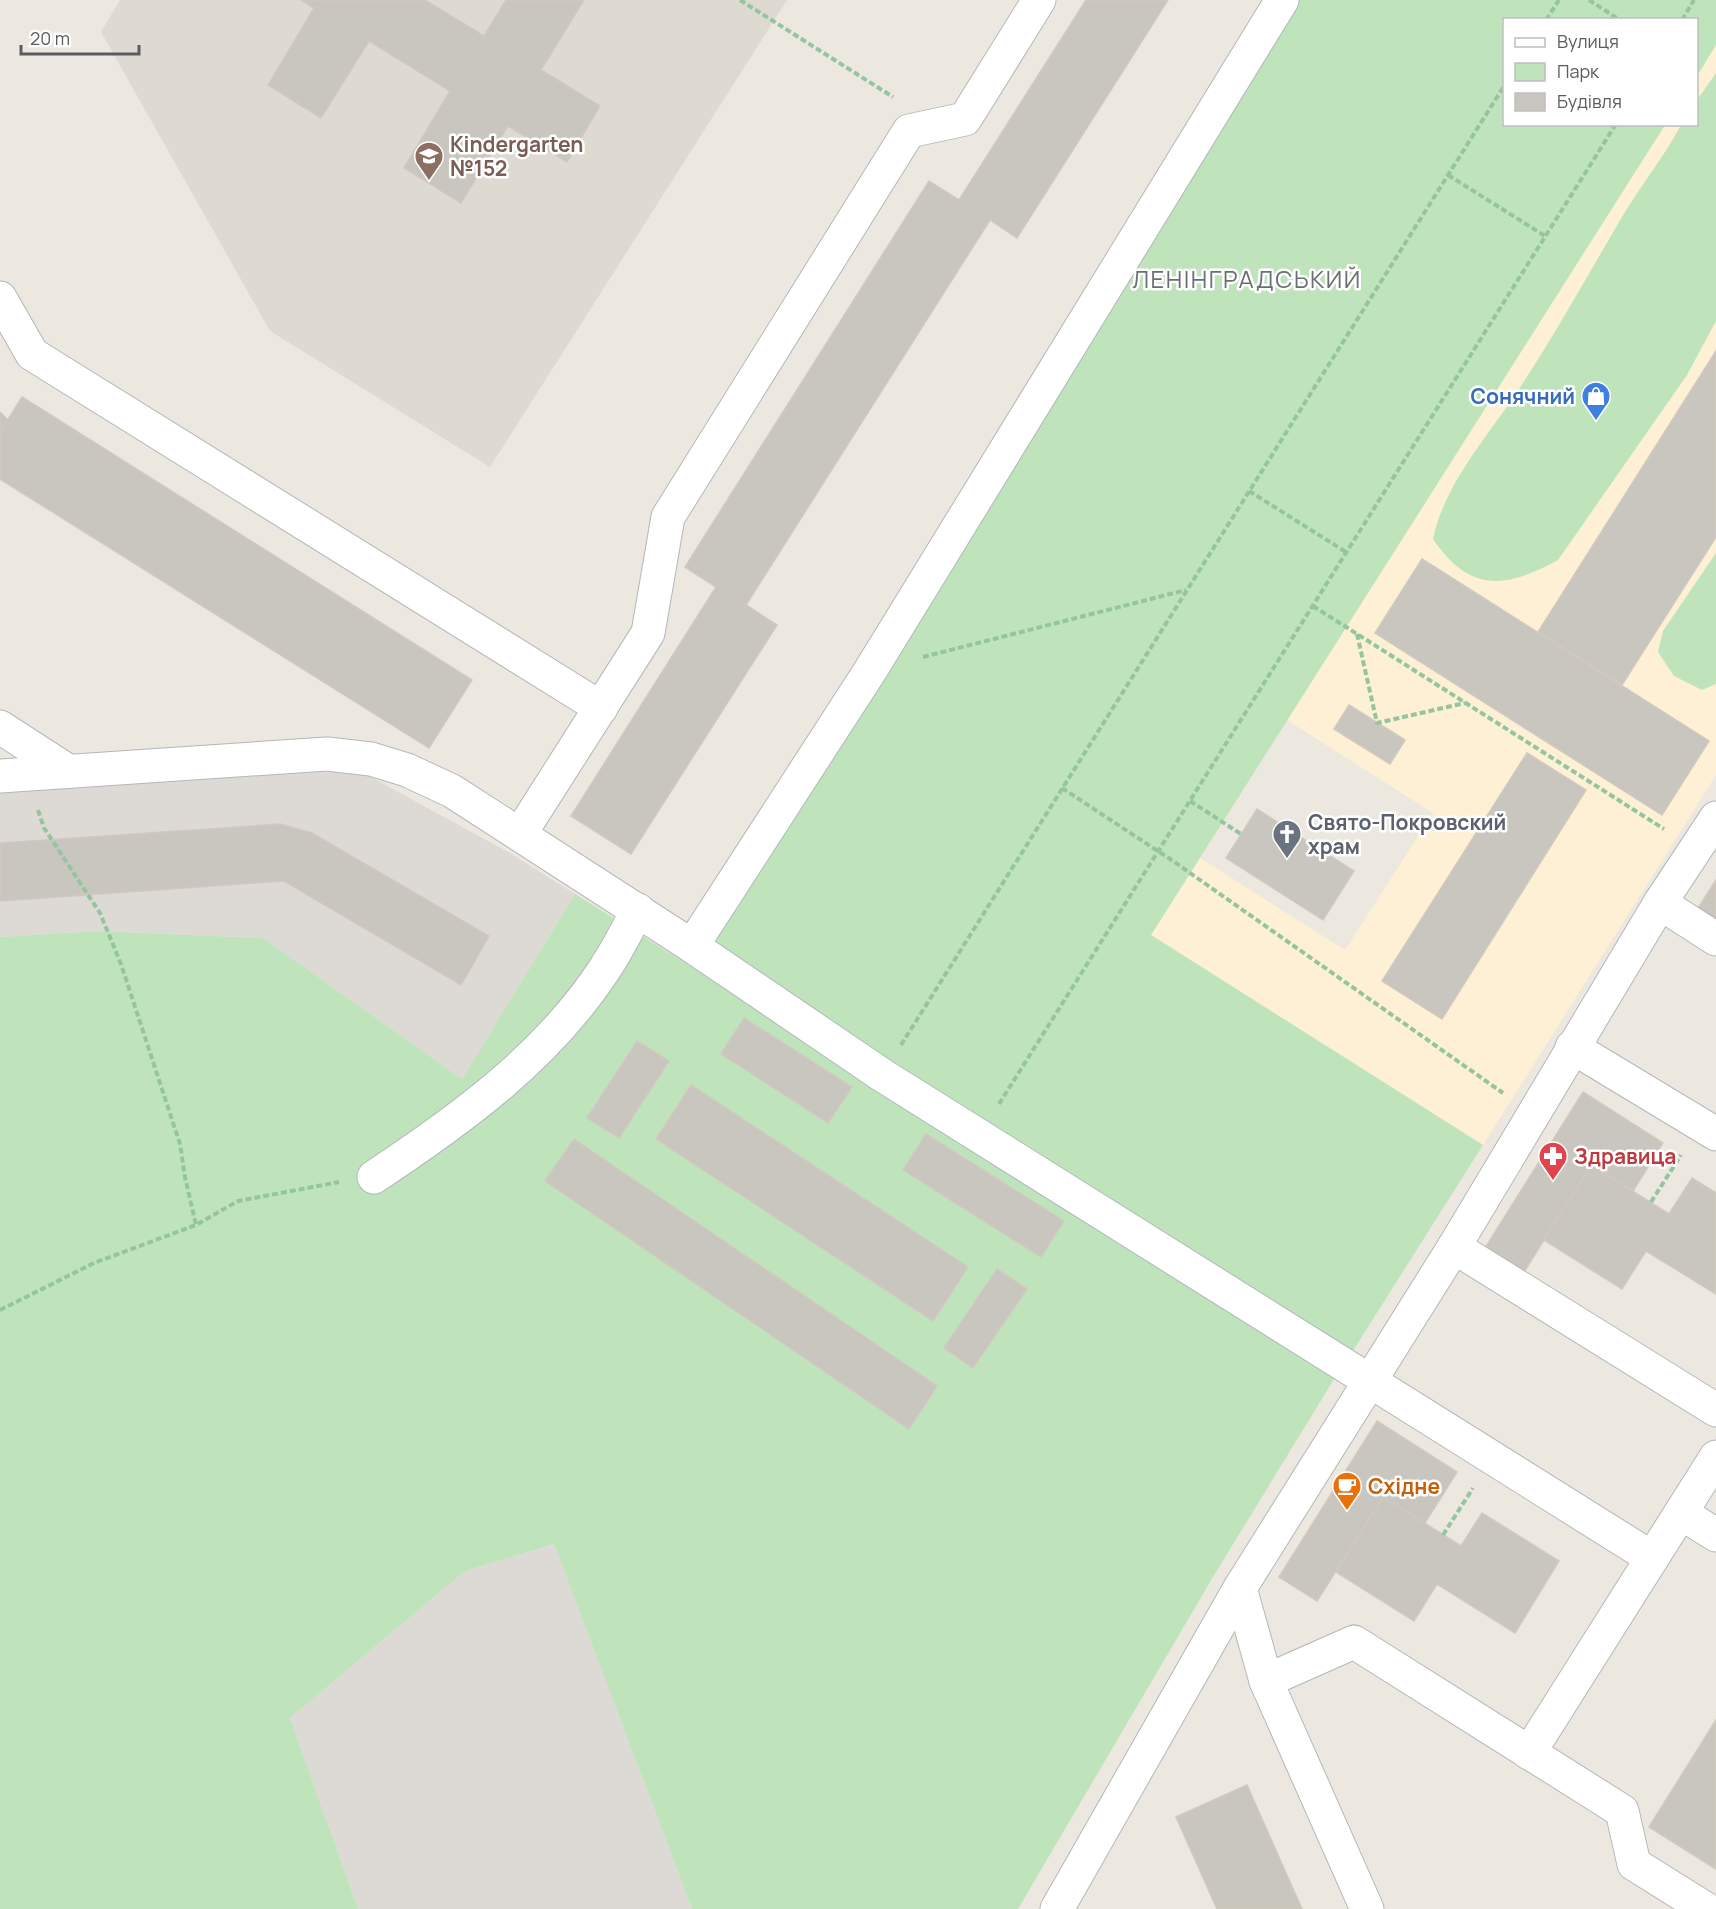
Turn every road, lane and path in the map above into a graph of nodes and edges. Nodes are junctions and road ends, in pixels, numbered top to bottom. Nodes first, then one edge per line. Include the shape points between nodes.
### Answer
1 (740, 0) edge
2 (1039, 0) edge
3 (1282, 0) edge
4 (1559, 0) edge
5 (1589, 0) edge
6 (1694, 0) edge
7 (1547, 18) edge
8 (1617, 18) edge
9 (1683, 18) edge
10 (1503, 88) edge
11 (937, 125) junction
12 (1615, 126) edge
13 (1448, 175) junction
14 (1545, 236) junction
15 (0, 298) edge
16 (1250, 491) junction
17 (1346, 552) junction
18 (1187, 590) junction
19 (1313, 606) junction
20 (1357, 634) junction
21 (870, 671) junction
22 (1466, 703) junction
23 (601, 708) junction
24 (0, 727) edge
25 (54, 772) junction
26 (0, 777) edge
27 (1062, 788) junction
28 (1190, 801) junction
29 (1716, 818) edge
30 (520, 834) junction
31 (1241, 834) dead end
32 (1695, 849) junction
33 (1158, 851) junction
34 (1660, 903) junction
35 (638, 910) junction
36 (1716, 939) edge
37 (692, 946) junction
38 (1572, 1047) junction
39 (882, 1075) junction
40 (993, 1112) dead end
41 (1534, 1114) junction
42 (1708, 1129) edge
43 (374, 1177) joint
44 (1652, 1202) dead end
45 (196, 1225) junction
46 (1454, 1247) junction
47 (0, 1310) edge
48 (1371, 1381) junction
49 (1716, 1410) edge
50 (1492, 1457) junction
51 (1716, 1457) edge
52 (1681, 1513) junction
53 (1443, 1535) dead end
54 (1716, 1535) edge
55 (1652, 1558) junction
56 (1240, 1588) junction
57 (1266, 1682) junction
58 (1530, 1753) junction
59 (1057, 1909) edge
60 (1367, 1909) edge
61 (1706, 1909) edge

1 - 11 path
2 - 11 lane via 964,118
3 - 21 lane
4 - 7 path
5 - 8 path
6 - 9 path
10 - 13 path
11 - 23 lane via 909,131 668,517 648,633
12 - 14 path
13 - 14 path
13 - 16 path
14 - 17 path
15 - 23 lane via 32,354
16 - 17 path
16 - 18 path
17 - 19 path
18 - 21 path
18 - 27 path
19 - 20 path
19 - 28 path
20 - 22 path
20 - 22 path via 1377,723
21 - 37 lane
22 - 32 path
23 - 30 lane
24 - 25 lane
25 - 26 lane
25 - 30 lane via 327,754 371,759 452,791
25 - 45 path via 38,808 44,828 100,913 121,963 180,1144
27 - 33 path
27 - 39 path
28 - 31 path
28 - 33 path
29 - 32 lane
30 - 35 lane
32 - 34 lane
33 - 40 path
33 - 41 path
34 - 36 lane
34 - 38 lane
35 - 37 lane
35 - 43 lane via 604,970 525,1064 448,1128
37 - 39 lane
38 - 41 lane
38 - 42 lane
39 - 48 lane
41 - 46 lane
42 - 44 path
43 - 45 path via 238,1201
45 - 47 path via 94,1263
46 - 48 lane
46 - 49 lane
48 - 50 lane
48 - 56 lane
50 - 53 path
50 - 55 lane
51 - 52 lane
52 - 54 lane
52 - 55 lane
55 - 58 lane
56 - 57 lane
56 - 59 lane
57 - 58 lane via 1354,1642
57 - 60 lane
58 - 61 lane via 1622,1811 1634,1864

